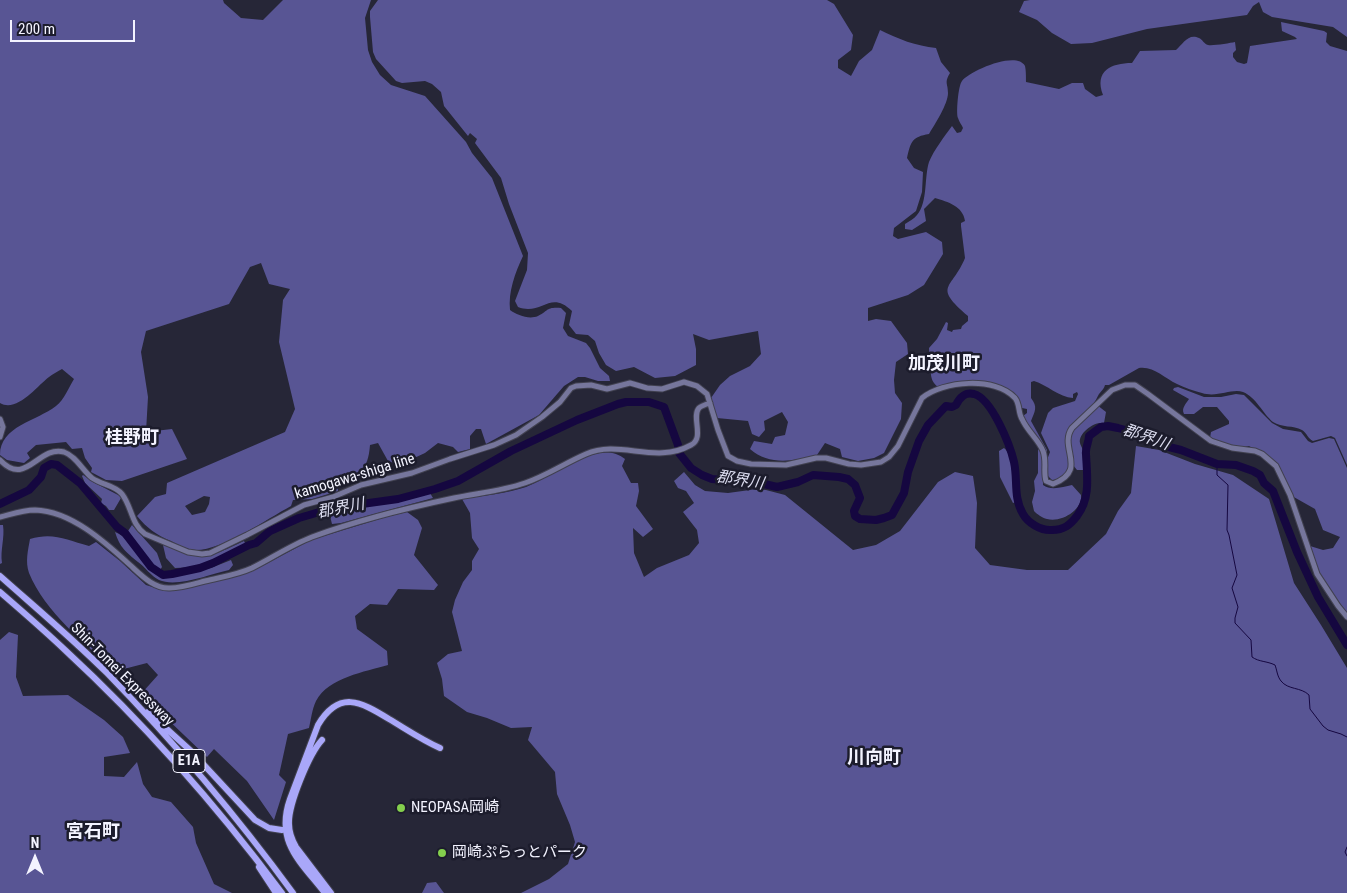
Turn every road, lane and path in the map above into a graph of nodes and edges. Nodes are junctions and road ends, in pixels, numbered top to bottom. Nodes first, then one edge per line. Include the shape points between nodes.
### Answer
1 (710, 403) junction
2 (0, 419) edge
3 (0, 437) edge
4 (0, 460) edge
5 (0, 517) edge
6 (0, 576) edge
7 (0, 592) edge
8 (1347, 617) edge
9 (107, 674) junction
10 (322, 740) dead end
11 (440, 748) dead end
12 (282, 830) dead end
13 (253, 854) junction
14 (276, 893) edge
15 (282, 893) edge
16 (293, 893) edge
17 (325, 893) edge
18 (331, 893) edge

1 - 4 main road, kamogawa-shiga line via 707,394 684,382 662,389 630,382 606,389 576,386 547,414 494,445 304,505 218,550 202,554 188,552 139,530 122,494 92,478 65,452 51,452 19,470
1 - 5 main road via 697,412 697,439 694,444 673,452 594,451 525,483 369,519 310,538 241,572 171,588 149,581 90,532 60,515 34,510
1 - 8 main road via 728,456 737,461 786,465 826,458 860,465 881,462 889,457 922,398 928,393 961,384 986,384 1008,392 1018,402 1021,418 1042,448 1046,481 1053,484 1064,478 1072,466 1067,441 1072,428 1112,390 1135,385 1211,441 1255,451 1276,466 1317,574
2 - 3 main road via 3,427
6 - 9 highway, Shin-Tomei Expressway / E1A
7 - 13 highway, Shin-Tomei Expressway / E1A via 65,649 154,738
9 - 12 highway via 191,751 255,820 269,828
9 - 16 highway, Shin-Tomei Expressway / E1A via 201,775
10 - 18 highway via 310,757 291,808 289,825 296,847
11 - 17 highway via 358,702 336,705 323,716 290,799 284,825 291,848
13 - 14 highway
13 - 15 highway, Shin-Tomei Expressway / E1A

